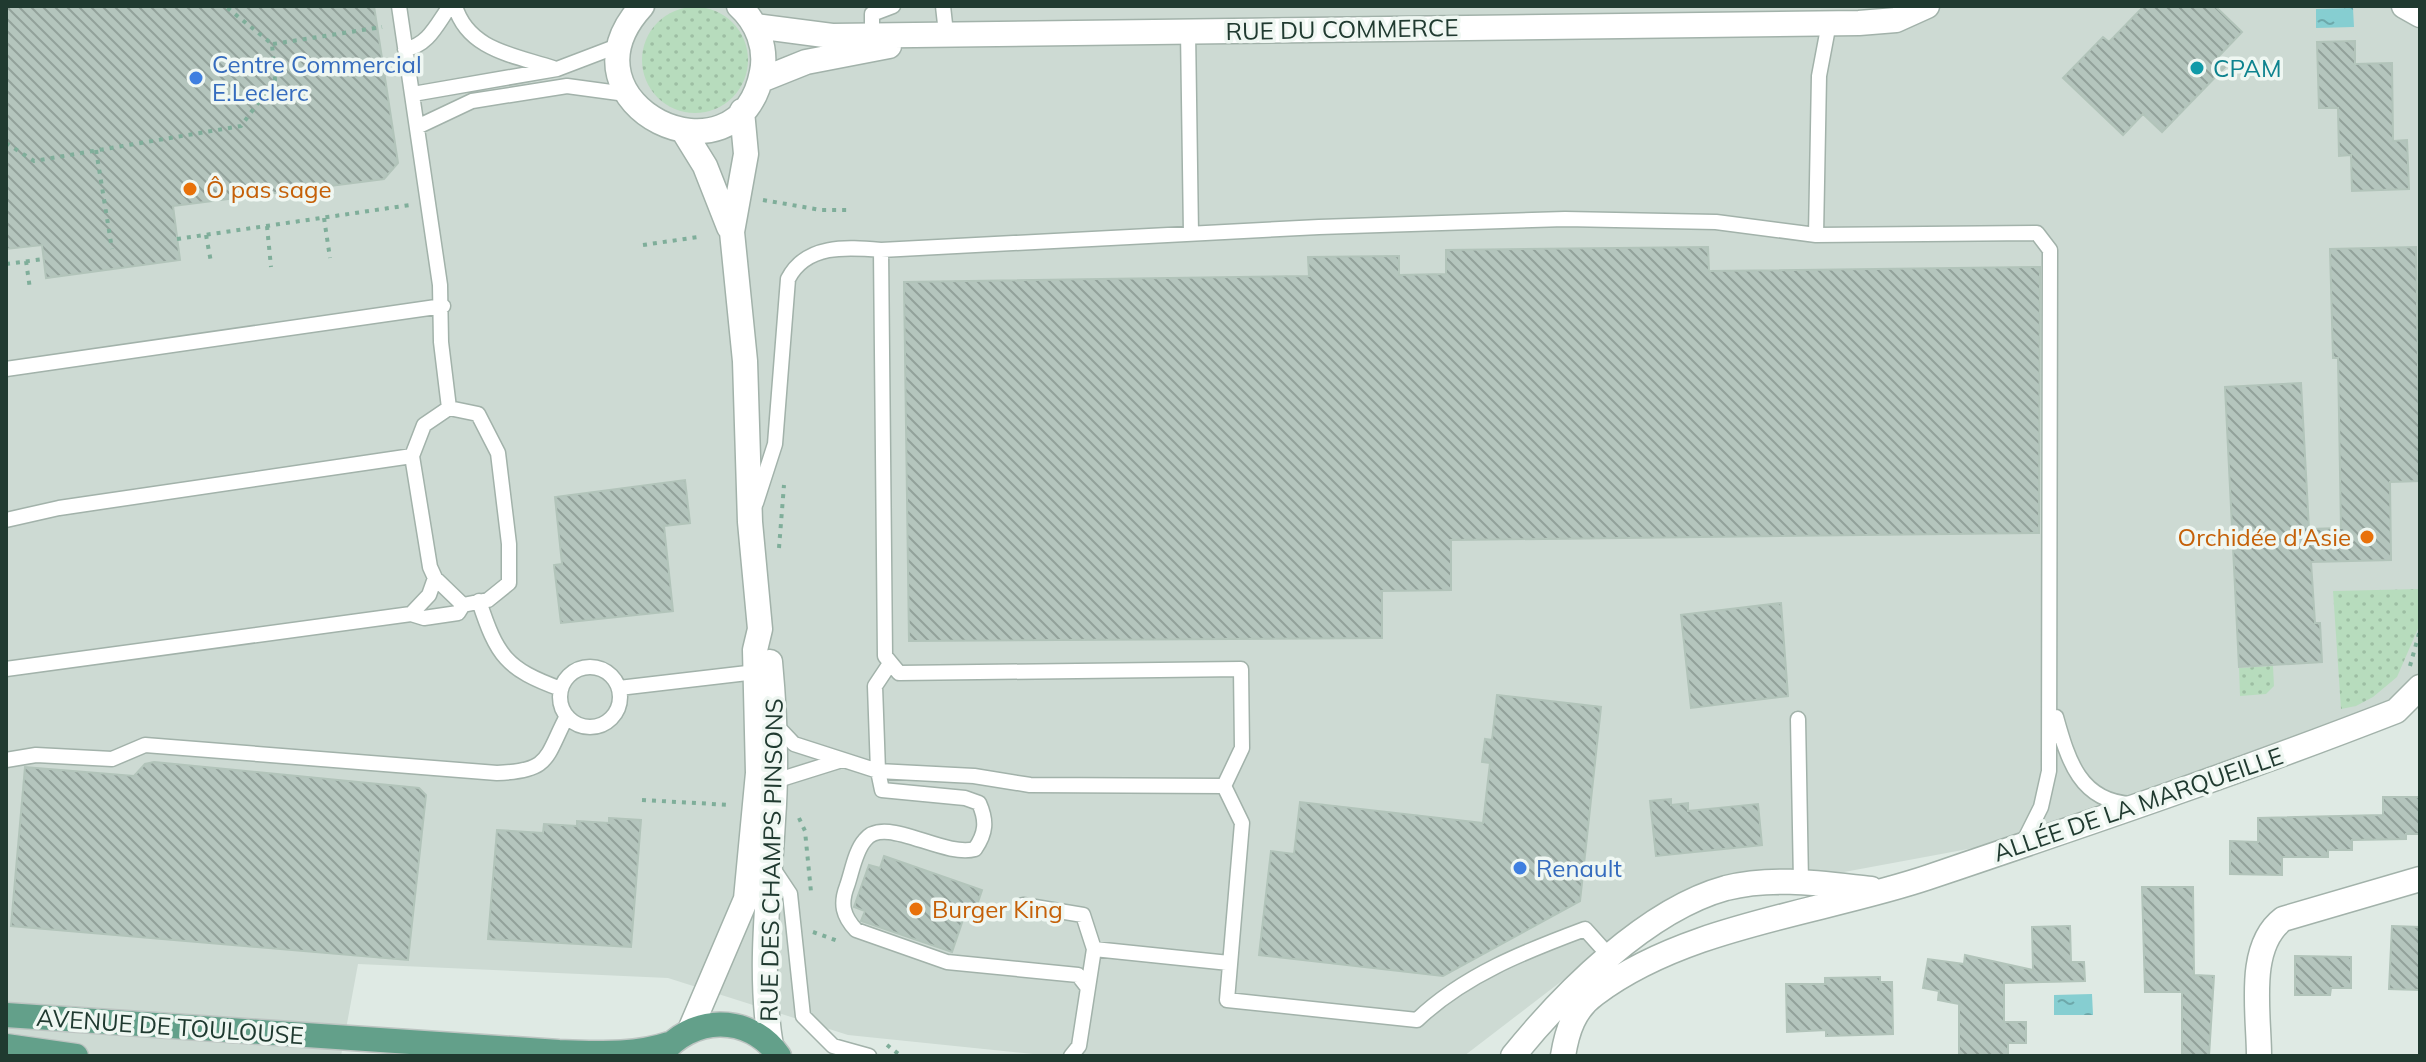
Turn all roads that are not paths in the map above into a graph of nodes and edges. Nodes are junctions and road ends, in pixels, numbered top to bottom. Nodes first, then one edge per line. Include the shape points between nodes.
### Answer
1 (399, 6) edge
2 (453, 6) edge
3 (642, 6) edge
4 (893, 6) edge
5 (943, 6) edge
6 (1927, 6) edge
7 (2404, 6) edge
8 (749, 12) edge
9 (2420, 15) edge
10 (1829, 23) junction
11 (1188, 31) junction
12 (946, 33) junction
13 (872, 35) junction
14 (620, 45) junction
15 (405, 49) junction
16 (557, 69) junction
17 (761, 80) junction
18 (413, 94) junction
19 (626, 94) junction
20 (742, 111) junction
21 (417, 127) junction
22 (684, 132) junction
23 (732, 232) junction
24 (1191, 234) junction
25 (1816, 235) junction
26 (881, 250) junction
27 (443, 306) junction
28 (6, 369) edge
29 (449, 408) junction
30 (412, 456) junction
31 (6, 520) edge
32 (750, 522) junction
33 (435, 578) junction
34 (479, 601) junction
35 (463, 605) junction
36 (411, 614) junction
37 (760, 629) junction
38 (889, 665) junction
39 (6, 669) edge
40 (756, 672) junction
41 (2420, 687) edge
42 (619, 688) junction
43 (561, 689) junction
44 (2052, 705) junction
45 (2408, 710) edge
46 (567, 716) junction
47 (1798, 719) dead end
48 (775, 724) junction
49 (6, 760) edge
50 (843, 760) junction
51 (878, 771) junction
52 (775, 781) junction
53 (1224, 786) junction
54 (2145, 804) junction
55 (2023, 843) junction
56 (769, 864) junction
57 (2420, 879) edge
58 (1801, 882) junction
59 (1878, 890) junction
60 (1023, 905) dead end
61 (1094, 949) junction
62 (1611, 956) junction
63 (1229, 963) junction
64 (1608, 985) junction
65 (1088, 988) junction
66 (6, 1015) edge
67 (690, 1030) junction
68 (6, 1046) edge
69 (665, 1050) edge
70 (775, 1051) edge
71 (76, 1056) edge
72 (869, 1056) edge
73 (1071, 1056) edge
74 (1513, 1056) edge
75 (1563, 1056) edge
76 (2259, 1056) edge

1 - 15 lane
2 - 15 lane via 425,42
2 - 16 lane via 476,42
3 - 14 street
4 - 13 lane via 872,14
5 - 12 lane
6 - 10 street, RUE DU COMMERCE via 1896,20
7 - 9 street
8 - 13 street, RUE DU COMMERCE via 804,35
8 - 17 street via 763,49
10 - 11 street, RUE DU COMMERCE
10 - 25 lane via 1819,76
11 - 12 street, RUE DU COMMERCE
11 - 24 lane
12 - 13 street, RUE DU COMMERCE
12 - 17 street, RUE DU COMMERCE via 806,62
14 - 16 lane
14 - 19 street via 619,71
15 - 18 lane
16 - 18 lane
17 - 20 street
18 - 21 lane
19 - 21 lane via 567,86 472,101
19 - 22 street via 644,116
20 - 22 street via 714,129
20 - 23 street, RUE DES CHAMPS PINSONS via 746,154
21 - 27 lane
22 - 23 street, RUE DES CHAMPS PINSONS via 705,166
23 - 32 street, RUE DES CHAMPS PINSONS via 745,361
24 - 25 lane via 1565,219 1716,222
24 - 26 lane
25 - 44 lane via 2037,233 2050,250
26 - 32 lane via 851,247 811,254 796,264 788,279 775,444
26 - 38 lane
27 - 28 lane
27 - 29 lane via 441,342
29 - 30 lane via 424,425
29 - 34 lane via 478,414 498,453 509,583
30 - 31 lane
30 - 33 lane
32 - 37 street, RUE DES CHAMPS PINSONS
33 - 35 lane
33 - 36 lane via 429,595
34 - 35 lane
34 - 43 lane via 495,646 526,677
35 - 36 lane via 458,613 424,618
36 - 39 lane
37 - 40 street, RUE DES CHAMPS PINSONS
37 - 48 street, RUE DES CHAMPS PINSONS via 769,649
38 - 51 lane via 875,686
38 - 53 lane via 899,673 1241,669 1242,748
40 - 42 lane
40 - 67 street, RUE DES CHAMPS PINSONS via 758,785 746,899
41 - 45 street, ALLÉE DE LA MARQUEILLE
42 - 43 lane via 614,678 595,667 574,671
42 - 46 lane via 616,713 608,722 586,727
43 - 46 lane
44 - 54 lane via 2070,766 2089,791 2118,803
44 - 55 lane via 2049,771 2041,807
45 - 54 street, ALLÉE DE LA MARQUEILLE
46 - 49 lane via 547,759 524,772 145,745 112,759 36,755
47 - 58 lane
48 - 50 lane via 794,744
48 - 52 street, RUE DES CHAMPS PINSONS
50 - 51 lane
50 - 52 lane
51 - 53 lane via 1030,785
51 - 65 lane via 882,790 979,803 985,815 984,835 975,849 961,853 898,833 879,830 869,835 844,895 846,920 856,930 947,962 1078,975
52 - 56 street, RUE DES CHAMPS PINSONS
53 - 63 lane via 1242,823
54 - 55 street, ALLÉE DE LA MARQUEILLE
55 - 59 street, ALLÉE DE LA MARQUEILLE
56 - 70 street, RUE DES CHAMPS PINSONS via 765,987
56 - 72 lane via 790,894 803,1016 833,1046
57 - 76 street via 2283,919 2269,929 2260,950
58 - 59 street, ALLÉE DE LA MARQUEILLE
58 - 62 street, ALLÉE DE LA MARQUEILLE via 1726,888 1690,902
59 - 64 street, ALLÉE DE LA MARQUEILLE via 1684,948
60 - 61 lane via 1083,915
61 - 63 lane
61 - 65 lane
62 - 63 lane via 1585,929 1525,952 1456,988 1417,1020 1227,1000
62 - 64 lane via 1615,971
62 - 74 street, ALLÉE DE LA MARQUEILLE
64 - 75 street, ALLÉE DE LA MARQUEILLE via 1574,1013
65 - 73 lane via 1079,1046
66 - 69 main road, AVENUE DE TOULOUSE via 559,1052
67 - 69 main road
67 - 70 main road via 707,1024 742,1027
68 - 71 main road, AVENUE DE TOULOUSE

